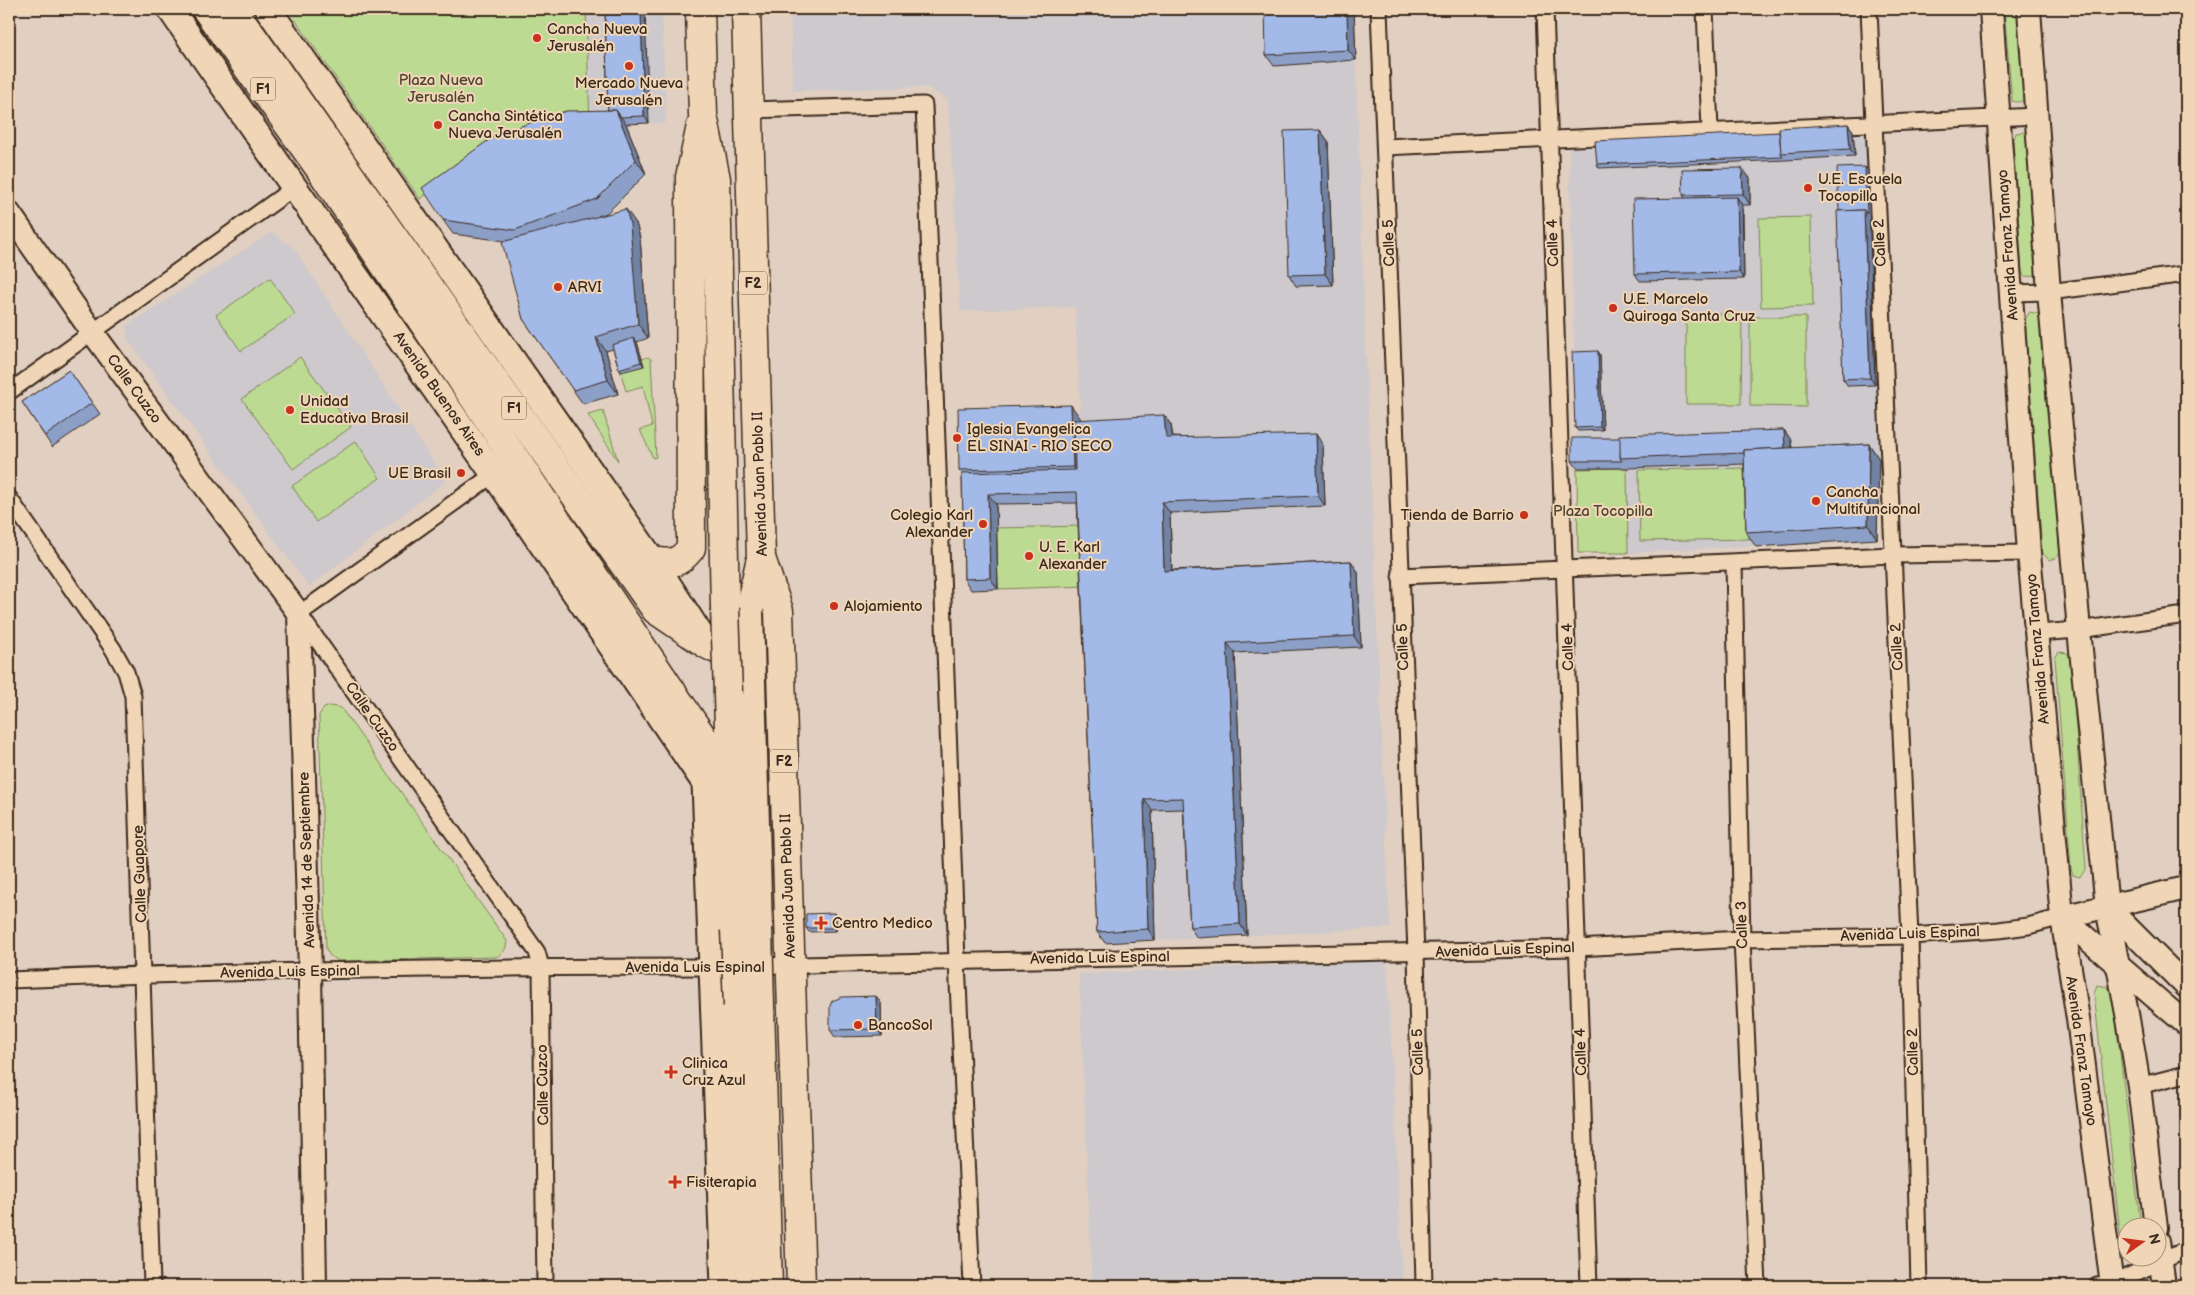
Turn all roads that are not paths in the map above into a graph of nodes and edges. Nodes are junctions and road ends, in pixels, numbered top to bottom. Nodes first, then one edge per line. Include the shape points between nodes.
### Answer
1 (170, 9) edge
2 (206, 9) edge
3 (234, 9) edge
4 (268, 9) edge
5 (700, 9) edge
6 (746, 9) edge
7 (1379, 9) edge
8 (1544, 9) edge
9 (1705, 9) edge
10 (1869, 9) edge
11 (1991, 9) edge
12 (2029, 9) edge
13 (748, 110) junction
14 (703, 115) junction
15 (2036, 116) junction
16 (1999, 118) junction
17 (1874, 123) junction
18 (1710, 130) junction
19 (1550, 140) junction
20 (1385, 147) junction
21 (295, 187) junction
22 (9, 213) edge
23 (2186, 274) edge
24 (2049, 292) junction
25 (2011, 293) junction
26 (93, 333) junction
27 (9, 392) edge
28 (494, 474) junction
29 (11, 507) edge
30 (2029, 553) junction
31 (1893, 556) junction
32 (761, 558) junction
33 (653, 561) junction
34 (1734, 563) junction
35 (1565, 569) junction
36 (1400, 576) junction
37 (299, 614) junction
38 (2186, 615) edge
39 (2079, 630) junction
40 (2037, 633) junction
41 (706, 644) junction
42 (750, 666) junction
43 (718, 781) junction
44 (2186, 888) edge
45 (2107, 907) junction
46 (2062, 917) junction
47 (747, 930) junction
48 (1910, 936) junction
49 (1742, 939) junction
50 (1577, 948) junction
51 (1416, 953) junction
52 (957, 961) junction
53 (2117, 965) junction
54 (712, 966) junction
55 (790, 966) junction
56 (542, 967) junction
57 (310, 971) junction
58 (143, 975) junction
59 (9, 980) edge
60 (2186, 986) edge
61 (2158, 1001) junction
62 (749, 1005) junction
63 (2128, 1019) junction
64 (2186, 1024) edge
65 (2186, 1074) edge
66 (2138, 1086) junction
67 (2155, 1218) edge
68 (2186, 1250) edge
69 (2168, 1251) edge
70 (2135, 1268) edge
71 (2161, 1268) edge
72 (152, 1286) edge
73 (315, 1286) edge
74 (545, 1286) edge
75 (724, 1286) edge
76 (748, 1286) edge
77 (768, 1286) edge
78 (801, 1286) edge
79 (972, 1286) edge
80 (1424, 1286) edge
81 (1589, 1286) edge
82 (1758, 1286) edge
83 (1919, 1286) edge
84 (2107, 1286) edge
85 (2164, 1286) edge

1 - 21 main road, Avenida Buenos Aires
2 - 43 highway, Avenida Buenos Aires / F1 via 320,169
3 - 41 highway, F1 via 656,610
4 - 33 main road
5 - 14 highway, F2
6 - 13 highway, Avenida Juan Pablo II / F2
7 - 20 street, Calle 5
8 - 19 street, Calle 4
9 - 18 street
10 - 17 street, Calle 2
11 - 16 main road, Avenida Franz Tamayo
12 - 15 main road
13 - 32 highway, Avenida Juan Pablo II / F2
13 - 52 street via 924,105
14 - 33 highway via 690,177 691,548 682,560 669,564
14 - 43 highway, F2, bridge via 716,179 728,694
15 - 16 street
15 - 24 main road
16 - 17 street
16 - 25 main road, Avenida Franz Tamayo
17 - 18 street
17 - 31 street, Calle 2
18 - 19 street
19 - 20 street
19 - 35 street, Calle 4
20 - 36 street, Calle 5
21 - 26 street
21 - 28 main road, Avenida Buenos Aires
22 - 26 main road, Calle Cuzco
23 - 24 street
24 - 25 street
24 - 39 main road
25 - 30 main road, Avenida Franz Tamayo
26 - 27 street
26 - 37 main road, Calle Cuzco
28 - 37 street
28 - 43 main road, Avenida Buenos Aires
29 - 58 street, Calle Guapore via 126,672 135,735
30 - 31 street
30 - 40 main road, Avenida Franz Tamayo
31 - 34 street
31 - 48 street, Calle 2
32 - 42 highway, F2 via 749,610
32 - 55 highway, Avenida Juan Pablo II / F2 via 779,610
33 - 41 main road
34 - 35 street
34 - 49 street, Calle 3
35 - 36 street
35 - 50 street, Calle 4
36 - 51 street, Calle 5
37 - 56 street, Calle Cuzco via 523,930
37 - 57 main road, Avenida 14 de Septiembre
38 - 39 street
39 - 40 street
39 - 45 main road
40 - 46 main road, Avenida Franz Tamayo
41 - 42 highway, F1
42 - 47 highway, F2
43 - 47 highway, F2
43 - 54 main road
44 - 45 main road, Avenida Luis Espinal
45 - 46 main road, Avenida Luis Espinal
45 - 53 main road
45 - 60 main road
46 - 48 street, Avenida Luis Espinal via 1999,930
46 - 53 main road
46 - 84 main road, Avenida Franz Tamayo via 2078,1019
47 - 62 highway, F2, bridge
48 - 49 street, Avenida Luis Espinal
48 - 83 street, Calle 2
49 - 50 street, Avenida Luis Espinal
49 - 82 street, Calle 3
50 - 51 street, Avenida Luis Espinal
50 - 81 street, Calle 4
51 - 52 street, Avenida Luis Espinal
51 - 80 street, Calle 5
52 - 55 street, Avenida Luis Espinal
52 - 79 street
53 - 61 main road
53 - 63 main road
54 - 55 street, Avenida Luis Espinal
54 - 56 street, Avenida Luis Espinal
54 - 75 main road
55 - 78 highway, Avenida Juan Pablo II / F2
56 - 57 street, Avenida Luis Espinal
56 - 74 street, Calle Cuzco
57 - 58 street, Avenida Luis Espinal
57 - 73 main road, Avenida 14 de Septiembre
58 - 59 street, Avenida Luis Espinal
58 - 72 street, Calle Guapore
61 - 63 main road via 2138,999 2130,1007
61 - 64 main road
62 - 76 highway, F2
62 - 77 highway, F2
63 - 66 main road
65 - 66 street
66 - 67 main road
68 - 69 street
70 - 84 street
71 - 85 main road

